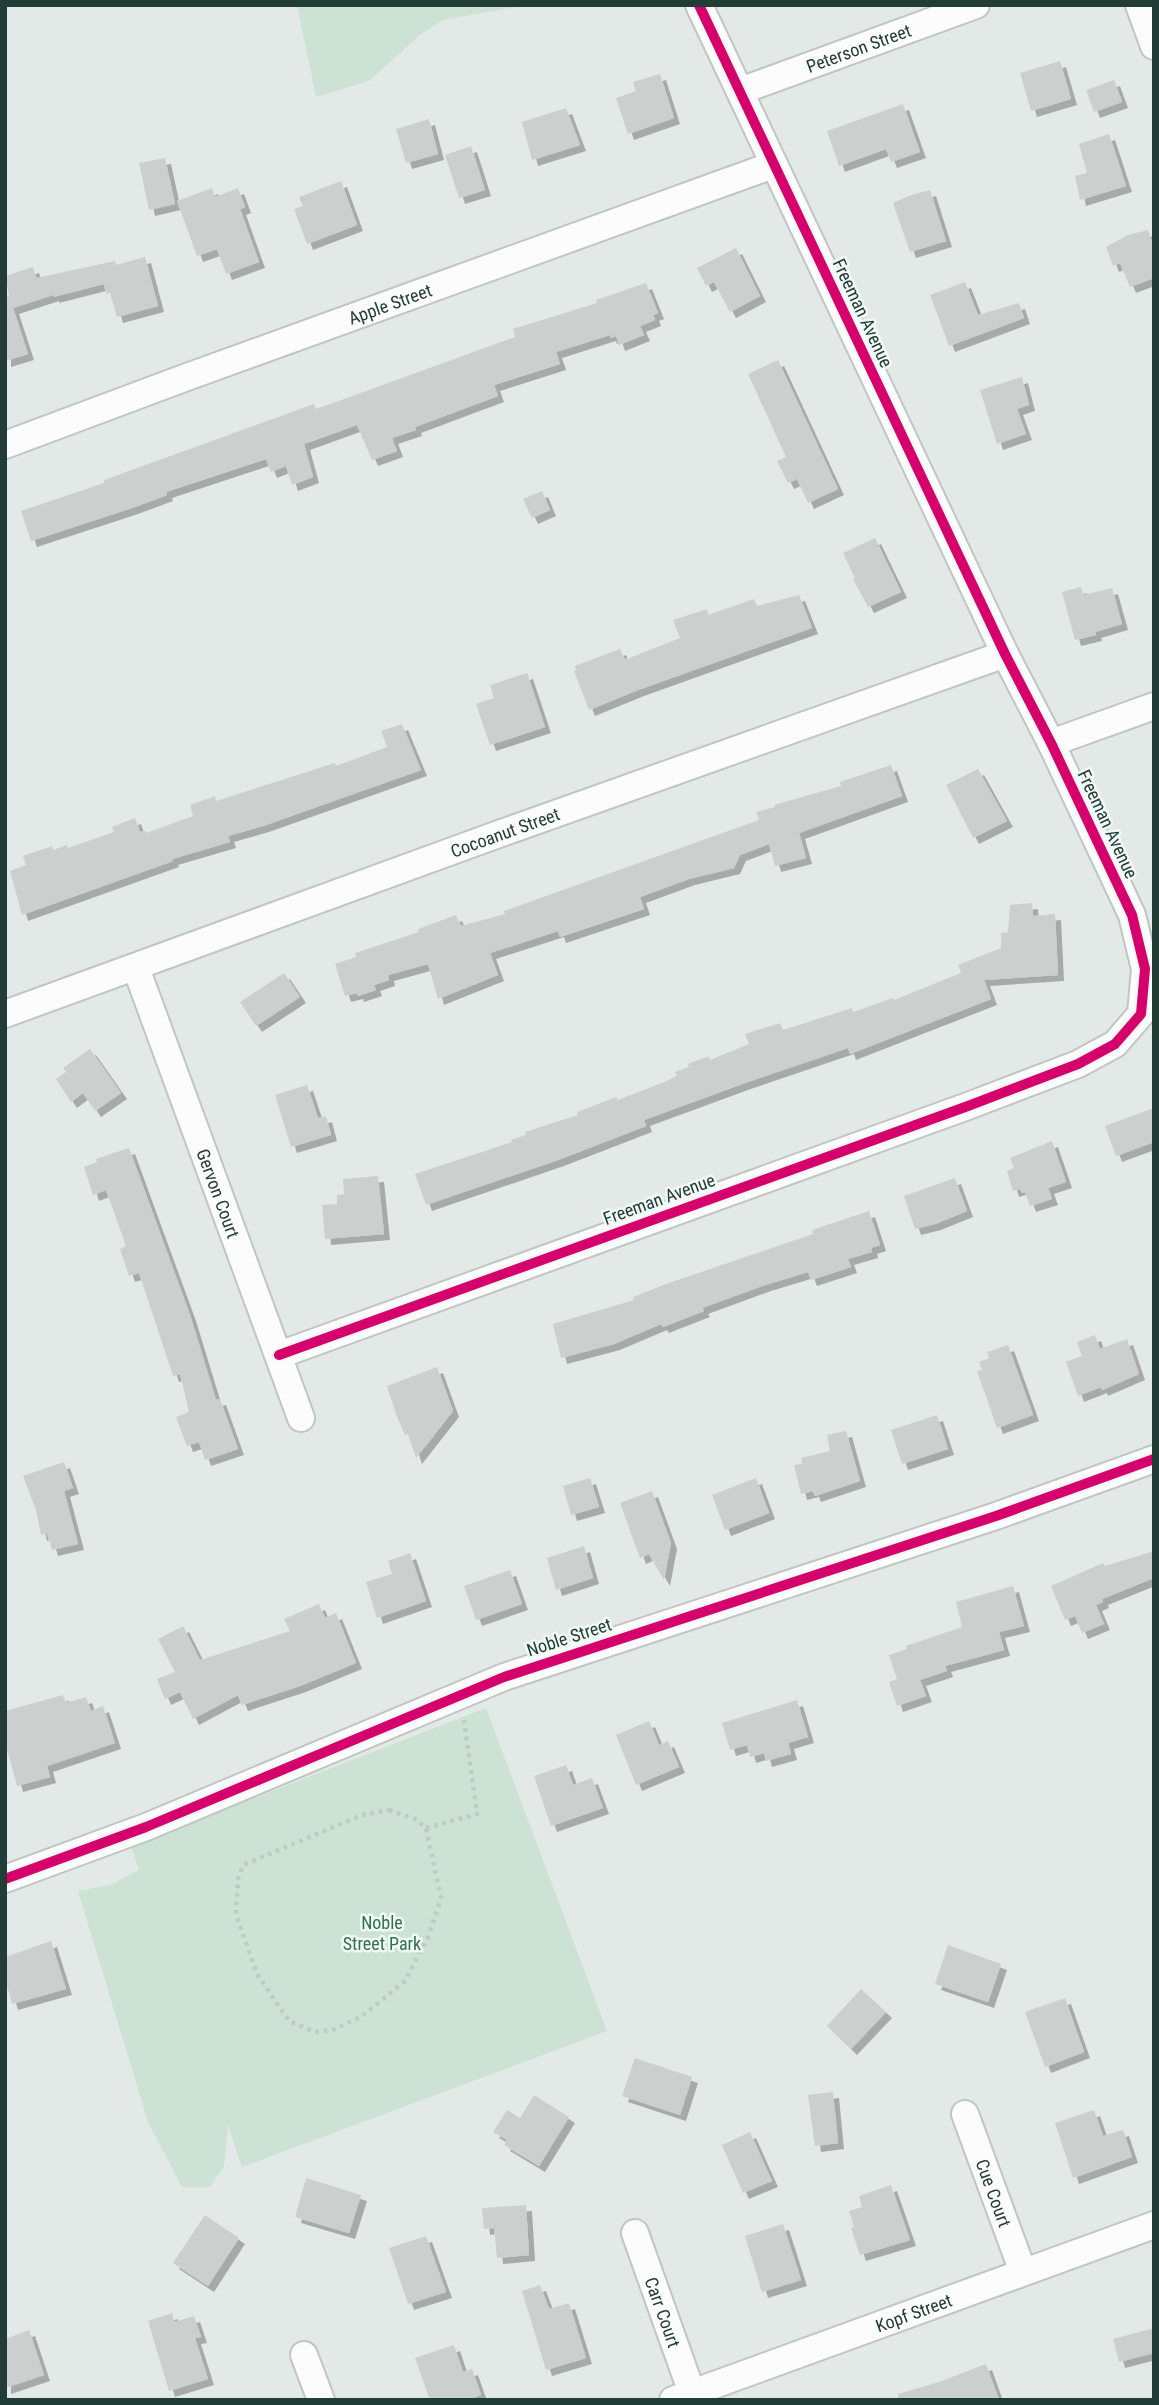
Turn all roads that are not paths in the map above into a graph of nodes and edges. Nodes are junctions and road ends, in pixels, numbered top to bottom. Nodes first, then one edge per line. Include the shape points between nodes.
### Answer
1 (699, 5) edge
2 (976, 5) edge
3 (1139, 5) edge
4 (1154, 46) edge
5 (740, 91) junction
6 (773, 165) junction
7 (5, 445) edge
8 (1005, 654) junction
9 (1154, 706) edge
10 (1051, 743) junction
11 (136, 968) junction
12 (5, 1014) edge
13 (279, 1354) junction
14 (301, 1418) dead end
15 (1154, 1459) edge
16 (5, 1879) edge
17 (965, 2114) dead end
18 (1154, 2225) edge
19 (635, 2233) dead end
20 (1023, 2272) junction
21 (304, 2355) dead end
22 (682, 2396) edge
23 (321, 2400) edge

1 - 5 street, Freeman Avenue
2 - 5 street, Peterson Street
3 - 4 street
5 - 6 street, Freeman Avenue
6 - 7 street, Apple Street
6 - 8 street, Freeman Avenue
8 - 10 street, Freeman Avenue
8 - 11 street, Cocoanut Street
9 - 10 street
10 - 13 street, Freeman Avenue via 1132,915 1145,969 1141,1014 1115,1044 1078,1064 968,1106
11 - 12 street, Cocoanut Street
11 - 13 street, Gervon Court
13 - 14 street, Gervon Court
15 - 16 street, Noble Street via 996,1516 504,1677 146,1827
17 - 20 street, Cue Court
18 - 20 street, Kopf Street
19 - 22 street, Carr Court
20 - 22 street, Kopf Street
21 - 23 street

